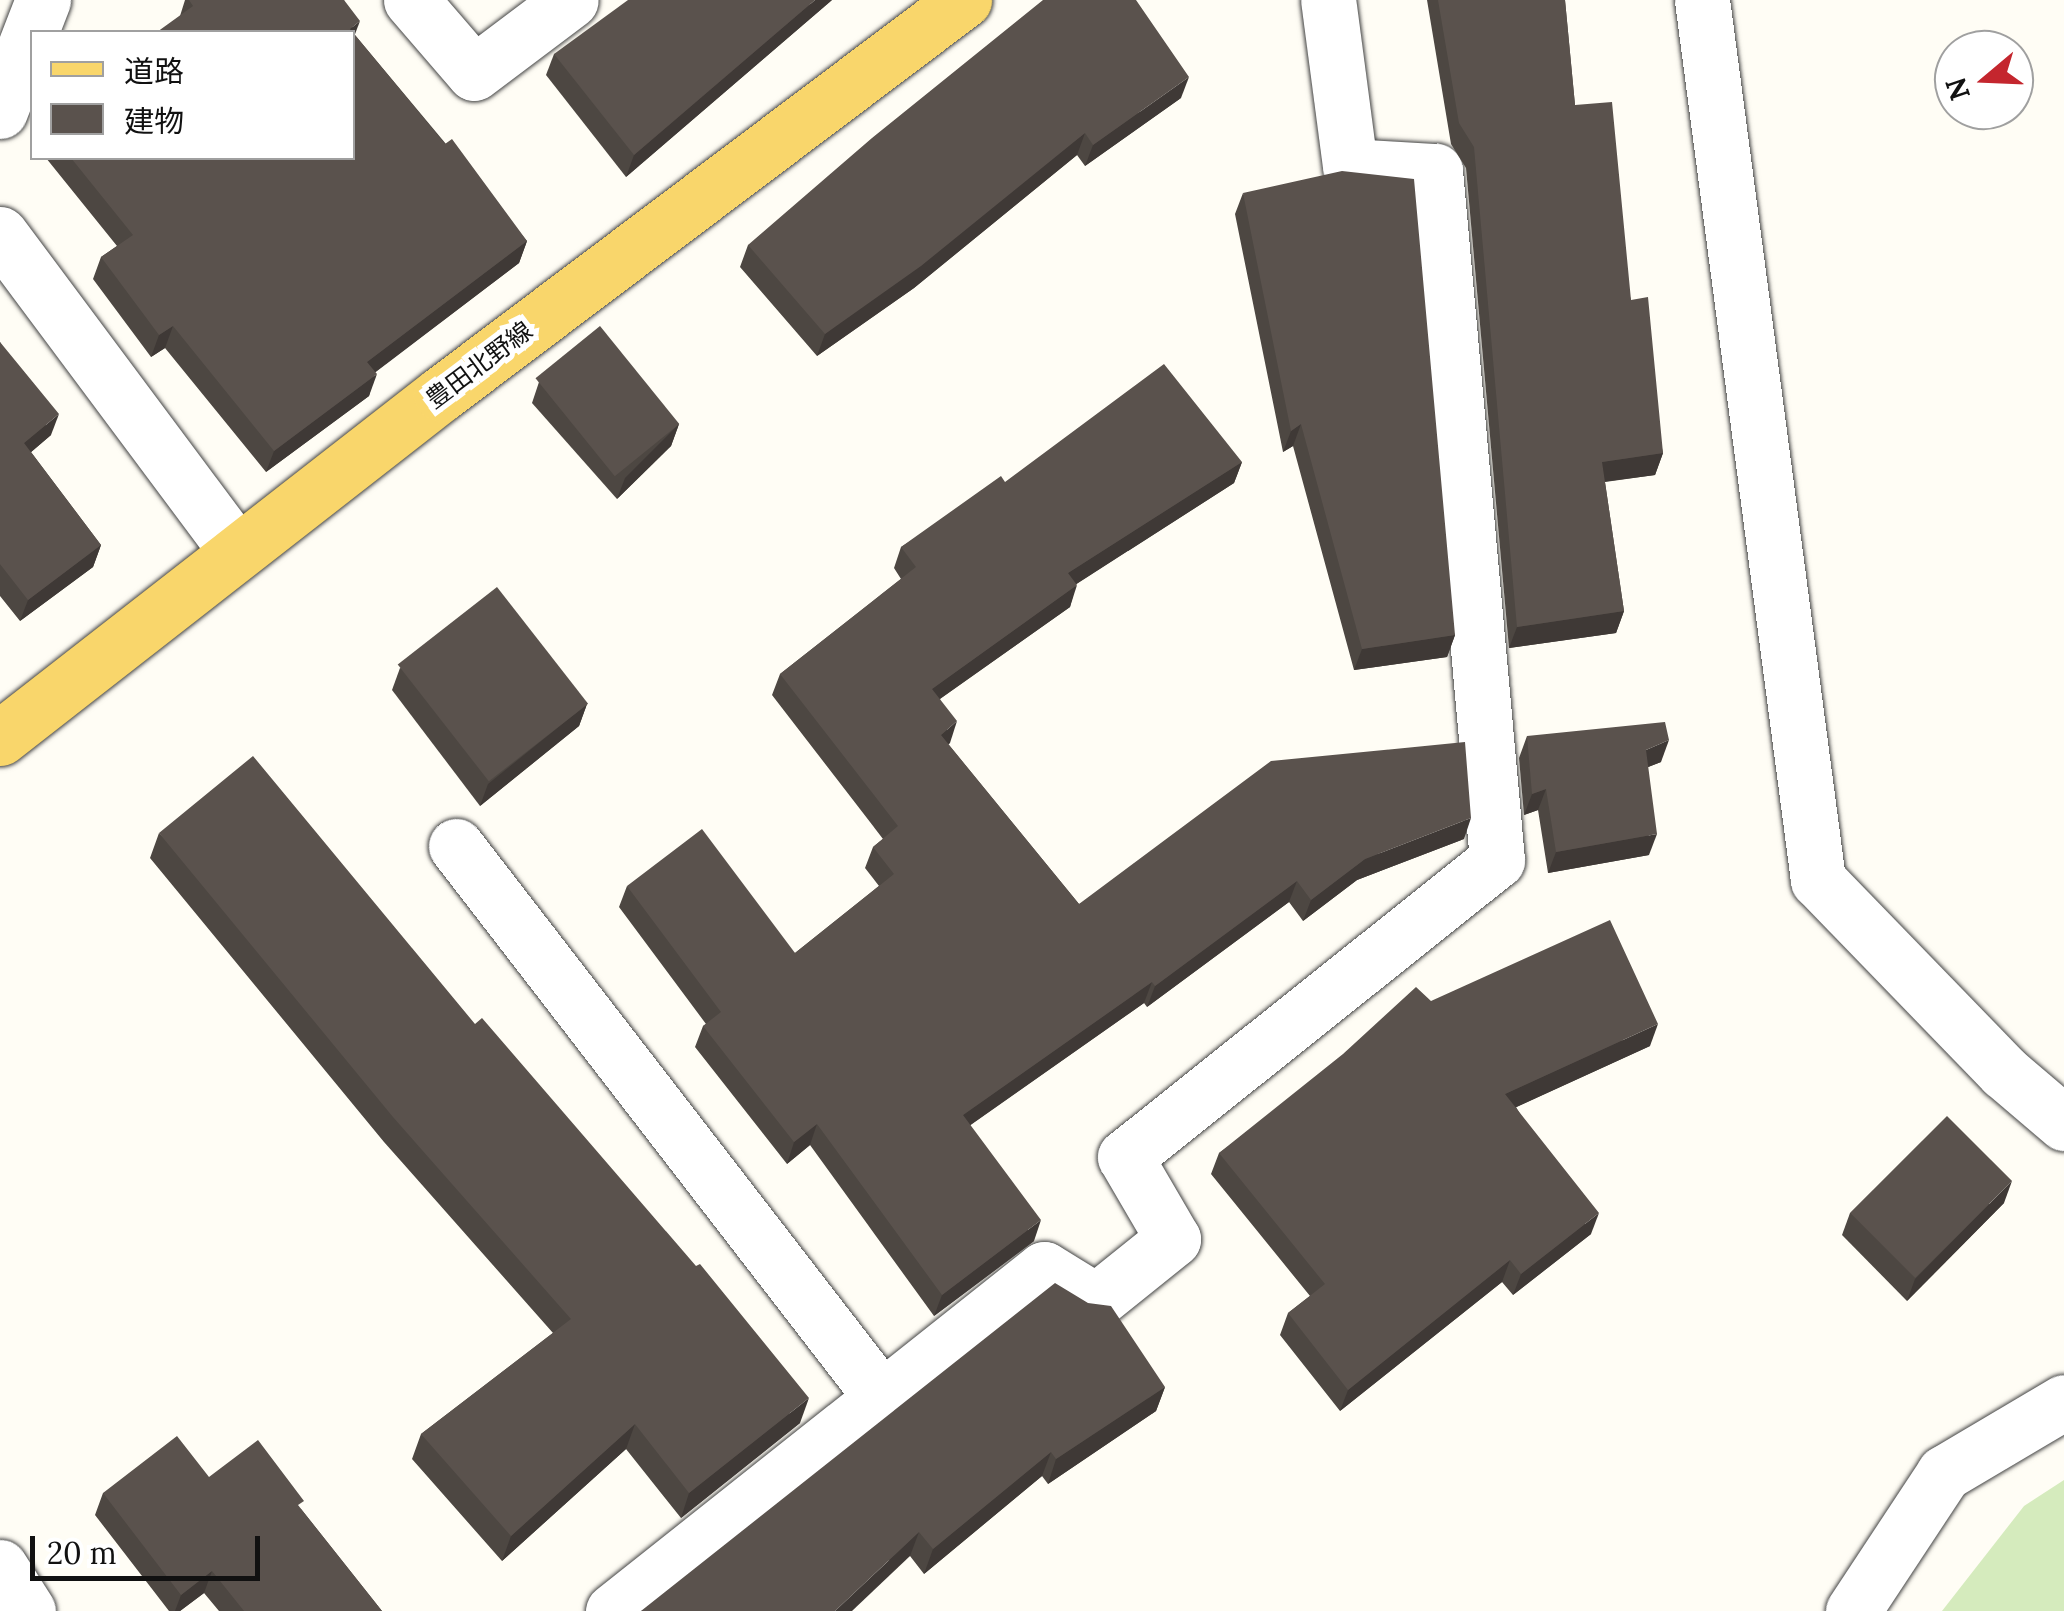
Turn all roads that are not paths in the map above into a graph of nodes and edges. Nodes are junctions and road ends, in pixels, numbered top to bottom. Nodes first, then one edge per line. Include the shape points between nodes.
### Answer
1 (43, 0) edge
2 (411, 0) edge
3 (571, 0) edge
4 (964, 0) edge
5 (1328, 0) edge
6 (1702, 0) edge
7 (31, 30) edge
8 (30, 34) edge
9 (0, 112) edge
10 (0, 234) edge
11 (237, 552) junction
12 (0, 738) edge
13 (456, 846) dead end
14 (2064, 1123) edge
15 (882, 1398) junction
16 (2064, 1402) edge
17 (0, 1567) edge
18 (28, 1611) edge
19 (612, 1611) edge
20 (1852, 1611) edge

1 - 7 street
2 - 3 street via 474,73
4 - 11 main road, 豊田北野線
5 - 15 street via 1350,166 1435,171 1498,860 1125,1157 1173,1240 1096,1301 1044,1270
6 - 14 street via 1818,880 2004,1072
8 - 9 street
10 - 11 street
11 - 12 main road, 豊田北野線
13 - 15 street
15 - 19 street
16 - 20 street via 1944,1473
17 - 18 street

